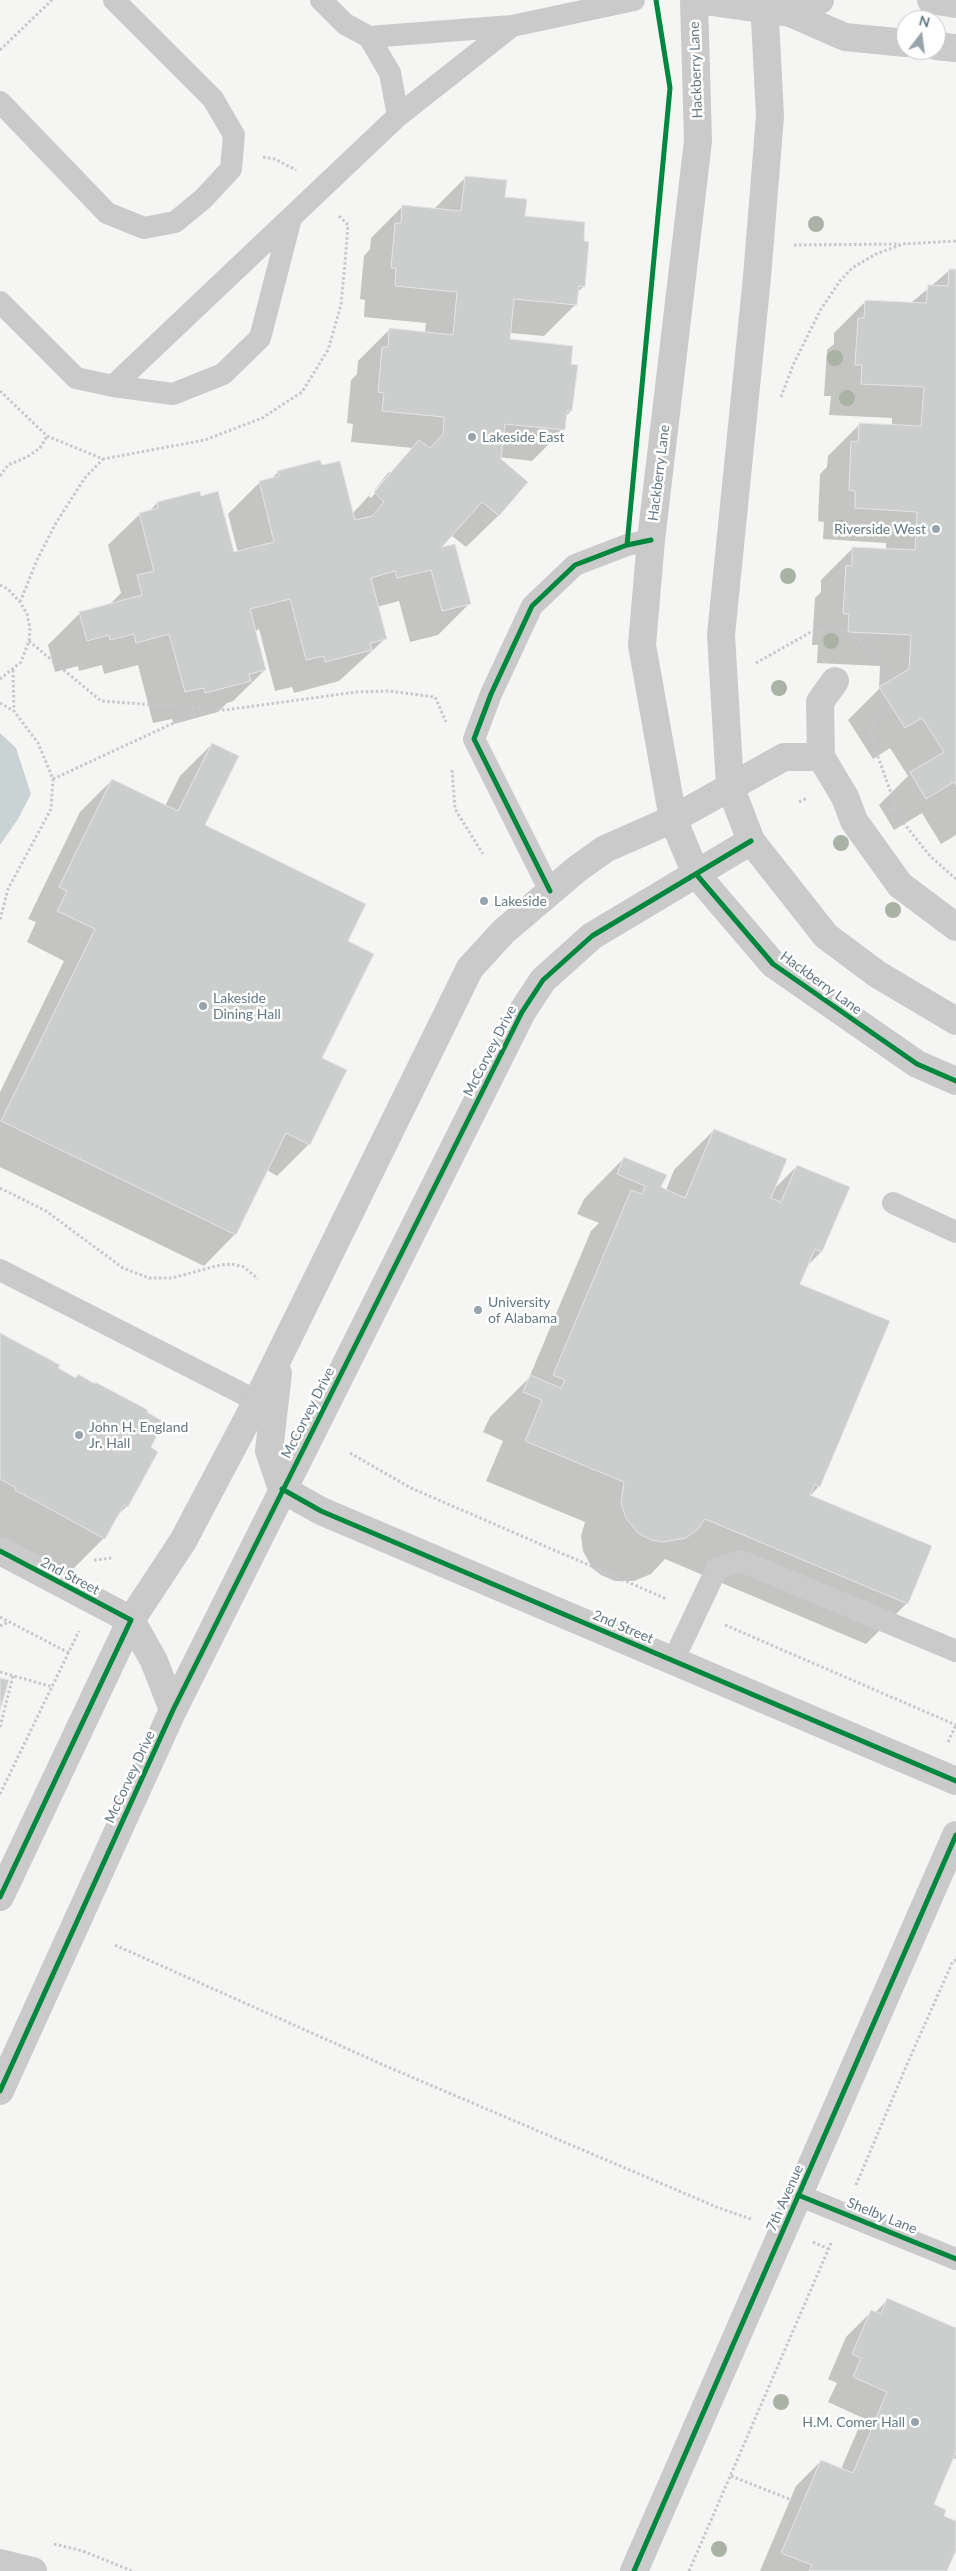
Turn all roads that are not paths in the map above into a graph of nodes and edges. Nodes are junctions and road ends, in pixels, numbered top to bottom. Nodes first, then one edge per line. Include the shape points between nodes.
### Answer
1 (114, 0) edge
2 (321, 0) edge
3 (634, 0) edge
4 (696, 0) edge
5 (820, 0) edge
6 (931, 0) edge
7 (956, 4) edge
8 (773, 7) edge
9 (512, 26) junction
10 (369, 36) junction
11 (896, 42) edge
12 (0, 102) edge
13 (398, 116) junction
14 (291, 218) junction
15 (0, 302) edge
16 (114, 386) junction
17 (651, 540) junction
18 (835, 681) dead end
19 (821, 757) junction
20 (730, 786) junction
21 (673, 819) junction
22 (751, 841) junction
23 (696, 874) junction
24 (550, 891) junction
25 (956, 927) edge
26 (956, 1021) edge
27 (956, 1081) edge
28 (893, 1203) dead end
29 (956, 1232) edge
30 (0, 1270) edge
31 (280, 1356) junction
32 (257, 1401) junction
33 (282, 1489) junction
34 (0, 1551) edge
35 (131, 1620) junction
36 (956, 1651) edge
37 (673, 1660) junction
38 (173, 1710) junction
39 (956, 1781) edge
40 (956, 1835) edge
41 (0, 1897) edge
42 (0, 2091) edge
43 (798, 2195) junction
44 (956, 2259) edge
45 (0, 2563) edge
46 (33, 2571) edge
47 (634, 2571) edge

1 - 12 lane via 213,99 234,134 231,169 203,200 175,222 144,228 107,213
2 - 10 lane via 345,24
3 - 9 lane
4 - 8 street
4 - 17 street, Hackberry Lane via 698,141
5 - 8 street
6 - 7 street
8 - 11 street via 845,38
8 - 20 street via 763,214 721,635
9 - 10 lane
9 - 13 lane
10 - 13 lane via 390,73
13 - 14 lane
14 - 16 lane
14 - 16 lane via 260,338 223,374 174,394
15 - 16 lane via 76,378
17 - 21 street, Hackberry Lane via 642,645
17 - 24 lane via 627,545 574,565 532,606 474,739
18 - 19 street via 820,702
19 - 20 street via 784,757
19 - 25 street via 845,797 854,821 900,886
20 - 21 street
20 - 22 street
21 - 23 street, Hackberry Lane
21 - 24 street via 606,850
22 - 23 street, McCorvey Drive
22 - 26 street via 826,936 877,974
23 - 27 street, Hackberry Lane via 773,964 917,1064
23 - 33 street, McCorvey Drive via 592,936 543,980 518,1021
24 - 31 street via 504,930 470,968
28 - 29 lane
30 - 32 lane
31 - 32 street
31 - 33 street via 270,1451
32 - 35 street via 183,1541
33 - 37 street, 2nd Street via 321,1511
33 - 38 street, McCorvey Drive
34 - 35 street, 2nd Street
35 - 38 street via 154,1661
35 - 41 street
36 - 37 lane via 740,1561 716,1568
37 - 39 street, 2nd Street
38 - 42 street, McCorvey Drive
40 - 43 street, 7th Avenue
43 - 44 lane, Shelby Lane
43 - 47 street, 7th Avenue
45 - 46 street

